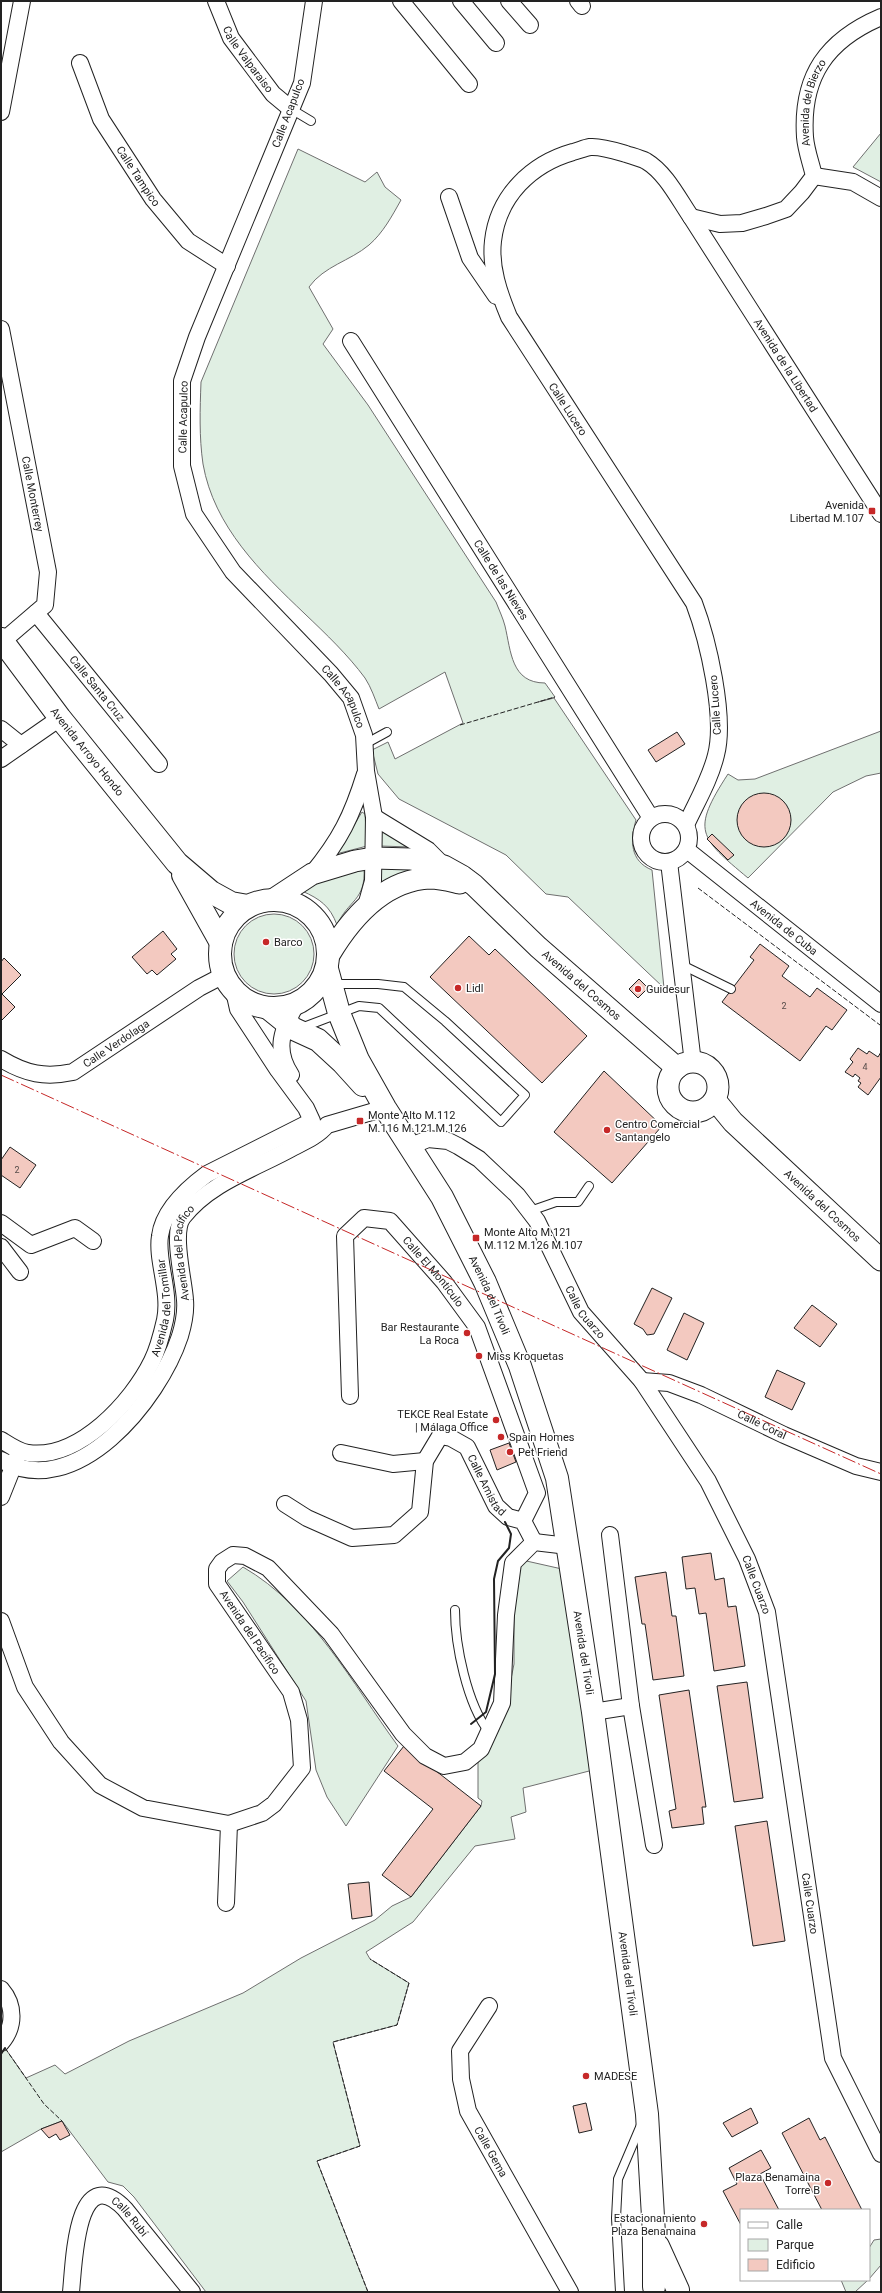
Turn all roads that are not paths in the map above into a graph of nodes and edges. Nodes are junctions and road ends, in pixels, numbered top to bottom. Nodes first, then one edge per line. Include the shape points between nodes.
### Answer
1 (22, 1) edge
2 (216, 1) edge
3 (314, 1) edge
4 (401, 1) edge
5 (461, 1) edge
6 (510, 1) edge
7 (881, 17) edge
8 (530, 25) dead end
9 (496, 44) dead end
10 (80, 63) dead end
11 (469, 84) dead end
12 (291, 109) junction
13 (1, 112) edge
14 (311, 121) dead end
15 (814, 176) junction
16 (449, 197) dead end
17 (881, 198) edge
18 (691, 217) junction
19 (227, 266) junction
20 (509, 317) junction
21 (1, 329) edge
22 (351, 341) dead end
23 (5, 372) edge
24 (881, 514) edge
25 (36, 613) junction
26 (2, 640) edge
27 (60, 718) junction
28 (1, 729) edge
29 (387, 732) dead end
30 (365, 744) junction
31 (21, 745) junction
32 (1, 759) edge
33 (159, 764) dead end
34 (366, 770) junction
35 (374, 818) junction
36 (651, 818) junction
37 (686, 825) junction
38 (687, 850) junction
39 (373, 858) junction
40 (669, 862) junction
41 (177, 863) junction
42 (444, 866) junction
43 (312, 874) junction
44 (274, 899) junction
45 (487, 900) junction
46 (248, 906) junction
47 (366, 906) junction
48 (221, 943) junction
49 (680, 964) junction
50 (329, 969) junction
51 (229, 983) junction
52 (731, 989) dead end
53 (881, 1004) edge
54 (339, 1013) junction
55 (289, 1024) junction
56 (1, 1059) edge
57 (685, 1066) junction
58 (715, 1100) junction
59 (385, 1108) junction
60 (327, 1125) junction
61 (411, 1146) junction
62 (589, 1186) dead end
63 (530, 1211) junction
64 (1, 1223) edge
65 (93, 1241) dead end
66 (1, 1247) edge
67 (881, 1260) edge
68 (20, 1272) dead end
69 (642, 1381) junction
70 (350, 1396) dead end
71 (1, 1440) edge
72 (18, 1449) junction
73 (341, 1453) dead end
74 (425, 1462) junction
75 (7, 1464) edge
76 (881, 1472) edge
77 (1, 1497) edge
78 (285, 1504) dead end
79 (523, 1521) junction
80 (610, 1535) dead end
81 (534, 1542) junction
82 (568, 1546) junction
83 (455, 1610) dead end
84 (1, 1621) edge
85 (630, 1706) junction
86 (593, 1712) junction
87 (490, 1733) junction
88 (229, 1824) junction
89 (654, 1845) dead end
90 (226, 1903) dead end
91 (1, 1989) edge
92 (489, 2006) dead end
93 (1, 2043) edge
94 (647, 2114) junction
95 (881, 2154) edge
96 (654, 2234) junction
97 (650, 2290) edge
98 (679, 2291) edge
99 (71, 2292) edge
100 (192, 2292) edge
101 (570, 2292) edge
102 (620, 2292) edge

1 - 13 street
2 - 12 street, Calle Valparaiso via 231,38 273,94
3 - 12 street, Calle Acapulco via 302,83
4 - 11 street
5 - 9 street
6 - 8 street
7 - 15 street, Avenida del Bierzo via 859,26 834,46 814,71 806,106 805,137
10 - 19 street, Calle Tampico via 101,119 153,199 188,241
12 - 14 lane
12 - 19 street, Calle Acapulco
15 - 17 street via 853,182
15 - 18 street via 786,209 766,216 742,223 720,224
16 - 20 street via 470,258
18 - 20 street, Calle Lucero via 667,181 645,161 616,151 591,147 545,163 524,178 510,195 498,218 494,233 493,267
18 - 24 street, Avenida de la Libertad
19 - 30 street, Calle Acapulco via 182,381 182,466 194,514 233,572 310,651 351,698
20 - 37 street, Calle Lucero via 694,603 705,632 718,714 717,755
21 - 23 street, Calle Monterrey
22 - 36 street, Calle de las Nieves
23 - 25 street, Calle Monterrey via 48,572 45,605
25 - 26 street, Calle Monterrey
25 - 33 street, Calle Santa Cruz
26 - 27 main road, Avenida Arroyo Hondo
27 - 31 street
27 - 41 main road, Avenida Arroyo Hondo
28 - 31 street
29 - 30 lane
30 - 34 street, Calle Acapulco
31 - 32 street
34 - 35 street
34 - 43 street via 355,808 341,836
35 - 39 street
35 - 42 street via 428,850
36 - 37 street via 668,814 677,816
36 - 40 street via 641,832 642,848 654,860
37 - 38 street via 689,842
38 - 40 street via 680,858
38 - 53 street, Avenida de Cuba
39 - 42 street via 411,858
39 - 43 street via 341,864
39 - 47 street via 373,881
40 - 49 street
41 - 46 main road, Avenida Arroyo Hondo via 207,889 231,903
41 - 48 main road, Avenida Arroyo Hondo
42 - 45 street via 462,876
43 - 44 street
44 - 46 main road
44 - 50 main road via 302,906 313,915 322,927 327,941
45 - 47 street via 461,883 431,878 403,883
45 - 57 street, Avenida del Cosmos
46 - 48 main road via 230,921
47 - 50 street via 349,926
48 - 51 main road via 220,954
49 - 52 lane
49 - 57 street
50 - 54 main road, Avenida del Tívoli
50 - 54 lane via 404,987 525,1095 501,1122 379,1008 359,1006
50 - 55 main road
51 - 55 main road via 256,1006 287,1008
51 - 56 street, Calle Verdolaga via 199,988 73,1072 38,1075
51 - 72 street, Avenida del Tomillar via 238,1009 312,1116 312,1121 206,1174 177,1202 160,1236 165,1282 165,1319 153,1360 119,1408 95,1430 63,1449 33,1454
54 - 55 lane
54 - 59 main road, Avenida del Tívoli via 358,1060
55 - 59 main road, Avenida del Tívoli via 323,1045 343,1062
55 - 60 street via 282,1059
57 - 58 street via 706,1066 713,1072 718,1088
57 - 58 street via 670,1078 670,1097 679,1108 698,1112
58 - 67 street, Avenida del Cosmos via 732,1122
59 - 60 street, Avenida del Pacífico
59 - 61 main road, Avenida del Tívoli
60 - 75 street, Avenida del Pacífico via 322,1131 303,1142 212,1189 182,1219 178,1233 185,1302 180,1335 159,1383 116,1435 96,1450 66,1464 25,1470
61 - 63 street, Calle Cuarzo via 428,1139 448,1141 458,1146 479,1159
61 - 82 main road, Avenida del Tívoli via 442,1197 485,1282 520,1366 557,1478
62 - 63 lane via 578,1202 556,1202
63 - 69 street, Calle Cuarzo via 580,1312
64 - 65 street via 31,1245 75,1228
66 - 68 street
69 - 76 street, Calle Coral via 669,1383 856,1466
69 - 95 street, Calle Cuarzo via 708,1481 747,1559 767,1612 833,2058
70 - 79 street, Calle El Montículo via 345,1236 364,1218 390,1221 444,1282 477,1327 537,1493
71 - 72 street, Avenida del Tomillar
72 - 75 street via 18,1456
73 - 74 street via 393,1464
74 - 78 street, Calle Amistad via 420,1512 394,1535 352,1538 307,1518
74 - 79 street, Calle Amistad via 440,1436 451,1438 467,1447 496,1506 508,1517
75 - 77 street
79 - 81 street, Calle Amistad
80 - 85 street
81 - 82 street
81 - 87 street, Avenida del Pacífico via 514,1563 506,1615 502,1703
82 - 86 main road, Avenida del Tívoli
83 - 87 lane via 458,1648 479,1719
84 - 88 street, Avenida del Pacífico via 24,1687 61,1742 100,1785 143,1808
85 - 86 street
85 - 89 street
86 - 94 main road, Avenida del Tívoli
87 - 88 street, Avenida del Pacífico via 481,1749 465,1762 444,1766 425,1756 399,1728 331,1634 268,1568 245,1556 233,1555 217,1569 217,1584 291,1692 299,1720 302,1768 274,1804 262,1813
88 - 90 street
91 - 93 street via 11,2004 12,2024
92 - 101 street, Calle Gema via 460,2051 460,2079 468,2111
94 - 96 main road, Avenida del Tívoli
94 - 102 lane via 618,2179 616,2218
96 - 97 main road, Avenida del Tívoli
96 - 98 main road, Avenida del Tívoli
97 - 98 main road via 666,2286
99 - 100 street, Calle Rubí via 80,2219 92,2198 104,2194 114,2198 125,2209

